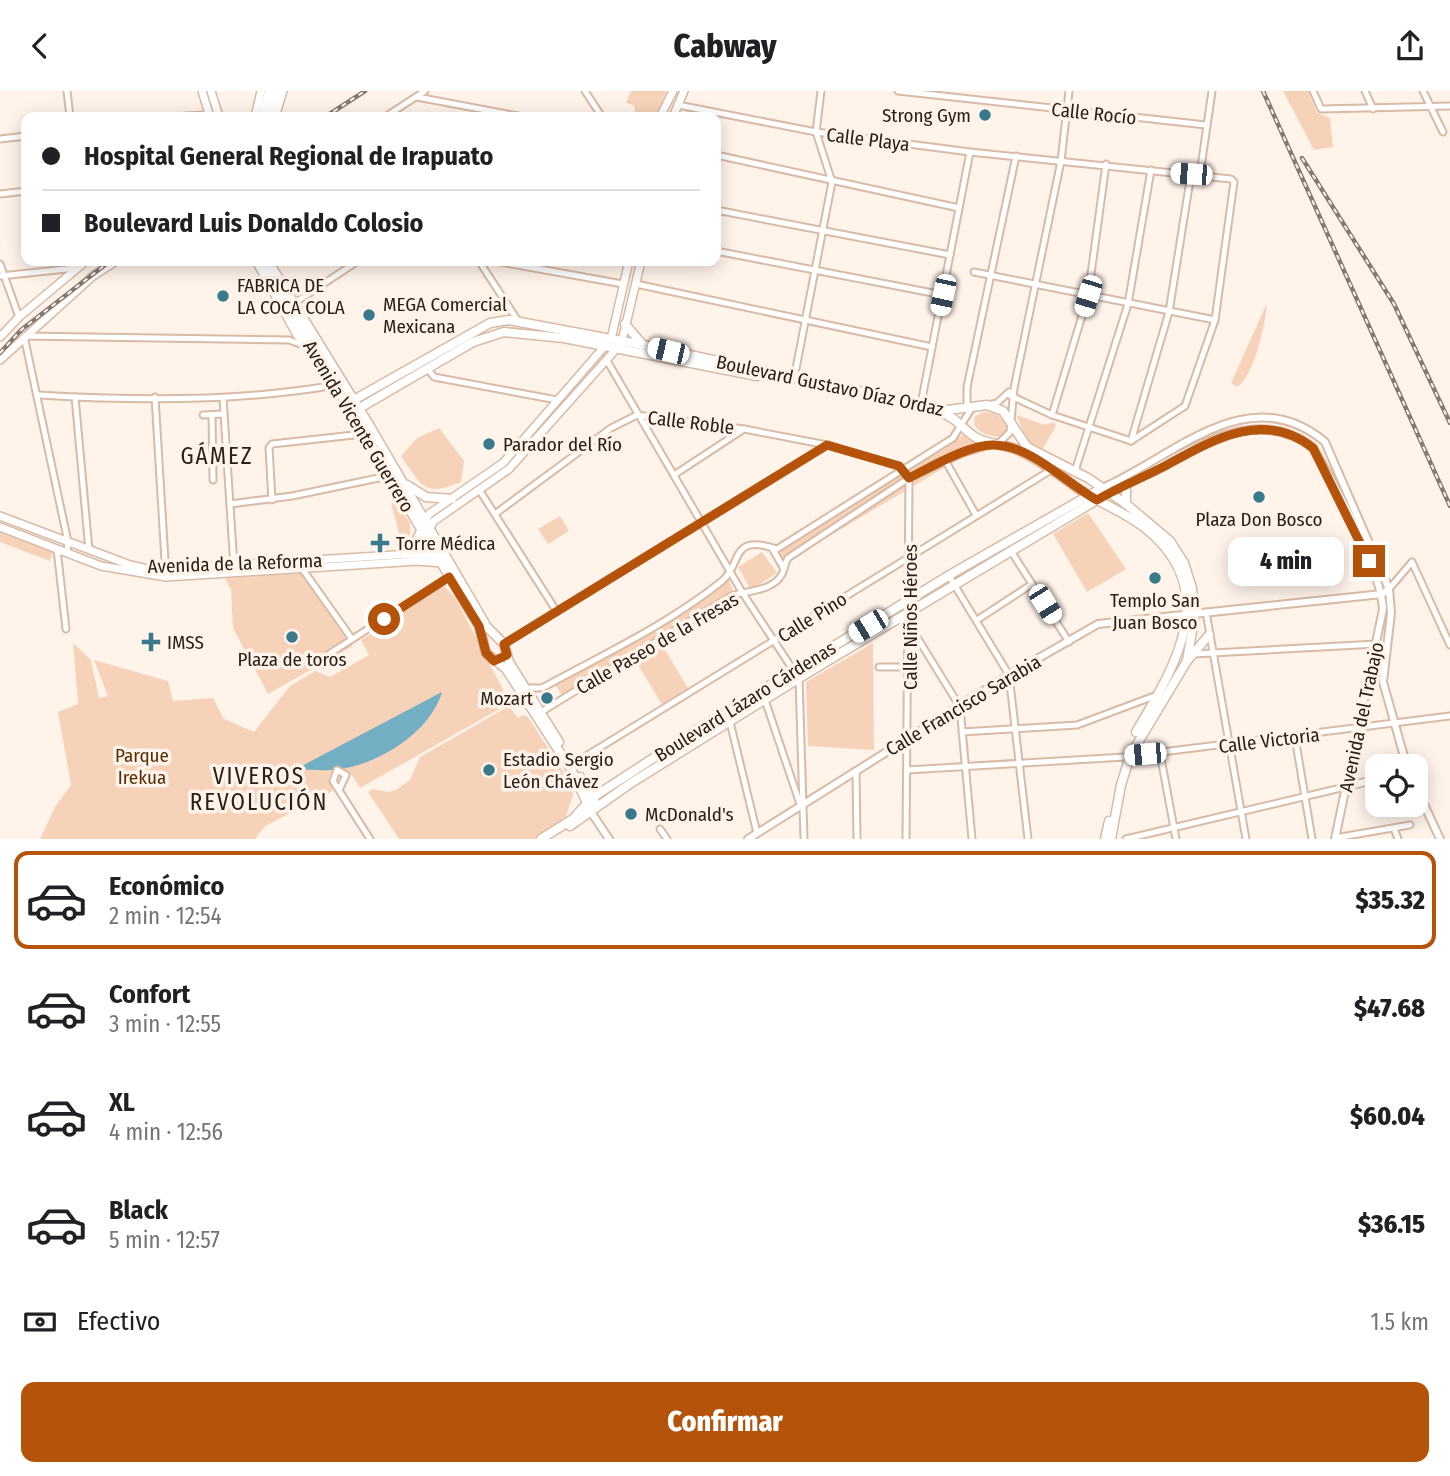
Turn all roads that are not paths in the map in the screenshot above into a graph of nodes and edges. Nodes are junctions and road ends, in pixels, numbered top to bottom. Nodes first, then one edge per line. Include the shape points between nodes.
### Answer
1 (67, 91) edge
2 (202, 91) edge
3 (211, 91) edge
4 (261, 91) edge
5 (269, 91) edge
6 (276, 91) edge
7 (283, 91) edge
8 (425, 91) edge
9 (585, 91) edge
10 (673, 91) edge
11 (684, 91) edge
12 (821, 91) edge
13 (898, 91) edge
14 (1069, 91) edge
15 (1212, 91) edge
16 (1313, 91) edge
17 (1365, 91) edge
18 (1423, 91) edge
19 (416, 97) junction
20 (677, 104) junction
21 (1450, 106) edge
22 (1430, 107) junction
23 (1373, 109) junction
24 (1068, 111) junction
25 (69, 112) edge
26 (212, 112) edge
27 (213, 112) edge
28 (256, 112) edge
29 (263, 112) edge
30 (270, 112) edge
31 (277, 112) edge
32 (393, 112) edge
33 (496, 112) edge
34 (598, 112) edge
35 (662, 112) edge
36 (675, 112) edge
37 (717, 112) edge
38 (721, 113) edge
39 (1206, 125) junction
40 (816, 132) junction
41 (1443, 132) dead end
42 (21, 137) edge
43 (0, 139) edge
44 (970, 152) junction
45 (721, 156) edge
46 (1016, 156) junction
47 (1061, 161) junction
48 (1106, 164) junction
49 (1151, 170) junction
50 (1191, 174) junction
51 (1200, 174) junction
52 (832, 182) junction
53 (21, 192) edge
54 (0, 194) edge
55 (959, 208) junction
56 (721, 211) edge
57 (824, 231) junction
58 (721, 252) edge
59 (950, 255) junction
60 (0, 264) edge
61 (78, 266) edge
62 (110, 266) edge
63 (261, 266) edge
64 (263, 266) edge
65 (270, 266) edge
66 (273, 266) edge
67 (348, 266) edge
68 (482, 266) edge
69 (523, 266) edge
70 (628, 266) edge
71 (640, 266) edge
72 (75, 268) junction
73 (816, 272) junction
74 (974, 272) dead end
75 (271, 274) junction
76 (989, 275) junction
77 (2, 276) edge
78 (623, 284) junction
79 (635, 284) junction
80 (1036, 286) junction
81 (943, 295) junction
82 (1088, 296) junction
83 (296, 302) junction
84 (1128, 304) junction
85 (1169, 312) junction
86 (19, 317) junction
87 (806, 318) junction
88 (1214, 320) junction
89 (518, 321) junction
90 (625, 324) junction
91 (1, 336) edge
92 (24, 336) junction
93 (608, 342) junction
94 (620, 344) junction
95 (643, 345) junction
96 (306, 347) junction
97 (932, 347) junction
98 (314, 353) junction
99 (324, 354) junction
100 (606, 359) junction
101 (0, 360) edge
102 (427, 368) junction
103 (794, 379) junction
104 (335, 385) junction
105 (39, 395) junction
106 (1010, 395) junction
107 (75, 397) junction
108 (155, 397) junction
109 (223, 398) junction
110 (557, 400) junction
111 (352, 401) junction
112 (921, 404) junction
113 (987, 405) junction
114 (970, 408) junction
115 (358, 409) junction
116 (225, 414) junction
117 (203, 415) dead end
118 (212, 415) junction
119 (636, 415) junction
120 (1052, 415) junction
121 (1011, 423) junction
122 (963, 427) junction
123 (744, 429) junction
124 (1091, 429) junction
125 (363, 434) junction
126 (1131, 441) junction
127 (992, 444) junction
128 (827, 445) junction
129 (945, 460) junction
130 (1051, 470) junction
131 (905, 471) junction
132 (1075, 471) junction
133 (674, 475) junction
134 (388, 476) junction
135 (909, 478) junction
136 (213, 480) dead end
137 (401, 481) junction
138 (1126, 486) junction
139 (480, 491) junction
140 (1105, 491) junction
141 (1088, 495) junction
142 (452, 499) junction
143 (272, 500) junction
144 (1097, 500) junction
145 (230, 504) junction
146 (1126, 504) junction
147 (495, 514) junction
148 (976, 515) junction
149 (0, 516) edge
150 (702, 521) junction
151 (427, 522) junction
152 (0, 527) edge
153 (28, 528) junction
154 (422, 531) junction
155 (24, 537) junction
156 (68, 543) junction
157 (771, 547) junction
158 (57, 549) junction
159 (89, 550) junction
160 (1011, 551) junction
161 (67, 553) junction
162 (411, 554) junction
163 (911, 555) junction
164 (104, 556) junction
165 (1377, 557) junction
166 (441, 558) junction
167 (395, 559) junction
168 (298, 561) junction
169 (1369, 561) junction
170 (216, 564) junction
171 (234, 564) junction
172 (102, 566) junction
173 (784, 569) junction
174 (303, 570) junction
175 (731, 572) junction
176 (165, 573) junction
177 (236, 573) junction
178 (213, 574) junction
179 (949, 576) junction
180 (449, 577) junction
181 (955, 585) junction
182 (1032, 585) junction
183 (1389, 589) junction
184 (742, 592) junction
185 (1382, 594) junction
186 (910, 600) junction
187 (557, 612) junction
188 (910, 612) junction
189 (1206, 612) junction
190 (1191, 614) junction
191 (977, 619) junction
192 (910, 626) junction
193 (66, 629) dead end
194 (496, 635) junction
195 (1209, 635) junction
196 (352, 639) junction
197 (482, 641) junction
198 (773, 641) junction
199 (1069, 642) junction
200 (504, 644) junction
201 (1377, 644) junction
202 (1450, 645) edge
203 (1194, 653) junction
204 (1212, 653) junction
205 (507, 655) junction
206 (494, 661) junction
207 (1187, 661) junction
208 (315, 663) dead end
209 (879, 667) dead end
210 (910, 667) junction
211 (793, 671) junction
212 (1009, 675) junction
213 (799, 679) junction
214 (526, 688) junction
215 (1160, 693) junction
216 (765, 700) junction
217 (960, 707) junction
218 (541, 712) junction
219 (726, 712) junction
220 (1450, 716) edge
221 (730, 721) junction
222 (1394, 724) junction
223 (1017, 729) junction
224 (1357, 729) junction
225 (962, 732) junction
226 (908, 737) junction
227 (1295, 737) junction
228 (1228, 744) junction
229 (1160, 753) junction
230 (1403, 754) edge
231 (1127, 756) junction
232 (1020, 763) junction
233 (965, 766) junction
234 (572, 767) junction
235 (907, 770) junction
236 (856, 771) junction
237 (1365, 782) edge
238 (1345, 787) junction
239 (340, 788) dead end
240 (1305, 797) junction
241 (802, 803) junction
242 (592, 805) junction
243 (1241, 812) junction
244 (1428, 813) edge
245 (573, 819) junction
246 (1410, 825) dead end
247 (1173, 827) junction
248 (1394, 828) junction
249 (660, 829) dead end
250 (757, 833) junction
251 (370, 839) edge
252 (541, 839) edge
253 (551, 839) edge
254 (610, 839) edge
255 (667, 839) edge
256 (748, 839) edge
257 (804, 839) edge
258 (857, 839) edge
259 (906, 839) edge
260 (972, 839) edge
261 (1028, 839) edge
262 (1105, 839) edge
263 (1111, 839) edge
264 (1126, 839) edge
265 (1175, 839) edge
266 (1246, 839) edge
267 (1312, 839) edge
268 (1335, 839) edge
269 (1398, 839) edge
270 (1440, 839) edge

1 - 25 street
2 - 26 main road
3 - 27 main road
4 - 28 main road
5 - 29 main road
6 - 30 main road
7 - 31 main road
8 - 19 street
9 - 34 street
10 - 35 main road
11 - 20 main road
12 - 40 street
13 - 24 street, Calle Rocío
14 - 24 street
15 - 39 street
16 - 23 street via 1321,109
17 - 23 street
18 - 22 street
19 - 32 street
19 - 33 street
20 - 36 main road
20 - 37 street, Calle Playa
21 - 22 street
22 - 23 street
22 - 41 street
24 - 39 street, Calle Rocío
24 - 47 street
38 - 40 street, Calle Playa
39 - 51 street
40 - 44 street, Calle Playa
40 - 52 street
42 - 43 street
44 - 46 street, Calle Playa
44 - 55 street
45 - 52 street
46 - 47 street, Calle Playa
46 - 76 street
47 - 48 street, Calle Playa
47 - 80 street
48 - 49 street, Calle Playa
48 - 82 street
49 - 50 street, Calle Playa
49 - 84 street
50 - 51 street, Calle Playa
50 - 85 street
51 - 88 street, Calle Playa via 1234,182
52 - 55 street
52 - 57 street
53 - 54 street
55 - 59 street
56 - 57 street
57 - 59 street
57 - 73 street
58 - 73 street
59 - 81 street
60 - 77 street
61 - 72 main road
62 - 92 main road
63 - 96 main road
64 - 75 main road, Avenida Vicente Guerrero
65 - 75 main road, Avenida Vicente Guerrero
66 - 83 main road
67 - 83 street
68 - 89 street
69 - 78 street
70 - 78 main road
71 - 79 main road
72 - 77 street
72 - 86 main road
73 - 81 street
73 - 87 street
74 - 76 street
75 - 98 main road, Avenida Vicente Guerrero
75 - 99 main road, Avenida Vicente Guerrero
76 - 80 street
76 - 114 street via 967,387
77 - 86 street
78 - 93 main road
79 - 87 street
79 - 90 main road
80 - 82 street
80 - 106 street
81 - 97 street
82 - 84 street
82 - 120 street
83 - 99 main road
84 - 85 street
84 - 124 street
85 - 88 street
85 - 126 street
86 - 91 main road
87 - 97 street
87 - 103 street
88 - 126 street via 1185,406
89 - 93 main road, Boulevard Gustavo Díaz Ordaz
89 - 111 main road, Boulevard Gustavo Díaz Ordaz via 490,323
90 - 94 main road
90 - 95 main road
92 - 96 street via 289,340
92 - 101 main road
92 - 105 street
93 - 94 main road, Boulevard Gustavo Díaz Ordaz
93 - 102 main road, Boulevard Gustavo Díaz Ordaz via 504,332 473,342
93 - 110 main road
94 - 95 main road, Boulevard Gustavo Díaz Ordaz
94 - 100 main road
94 - 122 main road, Boulevard Gustavo Díaz Ordaz via 945,414
95 - 103 main road, Boulevard Gustavo Díaz Ordaz
96 - 98 main road
97 - 112 street
98 - 104 main road, Avenida Vicente Guerrero
99 - 111 main road, Avenida Vicente Guerrero
100 - 119 street
100 - 139 main road via 509,469
102 - 110 street via 434,377
102 - 115 main road, Boulevard Gustavo Díaz Ordaz
103 - 112 main road, Boulevard Gustavo Díaz Ordaz
104 - 109 street
104 - 125 main road, Avenida Vicente Guerrero
105 - 107 street
105 - 156 street
106 - 113 street
106 - 120 street
106 - 121 street
107 - 108 street
107 - 159 street
108 - 109 street
108 - 176 street
109 - 116 street
110 - 142 main road via 503,463
111 - 115 main road, Avenida Vicente Guerrero
112 - 114 main road, Boulevard Gustavo Díaz Ordaz
113 - 114 main road, Boulevard Gustavo Díaz Ordaz
113 - 121 main road, Boulevard Gustavo Díaz Ordaz via 1003,411
114 - 122 street, Calle Paseo de la Fresas
115 - 137 main road, Avenida Vicente Guerrero
116 - 118 street
116 - 145 street
117 - 118 street
118 - 136 street
119 - 123 street, Calle Roble
119 - 133 street
119 - 147 street, Calle Roble via 611,428
120 - 124 street
121 - 127 street, Calle Paseo de la Fresas via 1006,439
121 - 132 main road, Boulevard Gustavo Díaz Ordaz via 1027,447
122 - 127 main road, Boulevard Gustavo Díaz Ordaz
122 - 131 street, Calle Paseo de la Fresas via 953,439
123 - 128 street, Calle Roble
123 - 133 street
124 - 126 street
124 - 132 street
125 - 134 main road, Avenida Vicente Guerrero
125 - 143 street via 270,446
127 - 129 street, Calle Paseo de la Fresas
127 - 130 main road, Boulevard Gustavo Díaz Ordaz via 1016,449
128 - 131 street, Calle Roble
128 - 150 street
129 - 135 street, Calle Paseo de la Fresas
129 - 148 street
130 - 141 main road, Boulevard Gustavo Díaz Ordaz
130 - 148 street, Calle Pino
131 - 135 street
131 - 157 street, Calle Paseo de la Fresas via 777,549
132 - 140 main road, Boulevard Gustavo Díaz Ordaz
133 - 150 street
134 - 143 street
134 - 154 main road, Avenida Vicente Guerrero
135 - 163 street, Calle Niños Héroes
135 - 173 street, Calle Paseo de la Fresas via 788,558
137 - 142 main road via 426,497
137 - 151 main road, Avenida Vicente Guerrero
138 - 140 street
138 - 146 main road
138 - 169 street via 1222,436 1248,429 1275,430 1313,448
139 - 147 street
139 - 151 main road
140 - 141 main road, Boulevard Lázaro Cárdenas
140 - 144 main road, Boulevard Lázaro Cárdenas
140 - 146 main road, Boulevard Gustavo Díaz Ordaz
140 - 165 street via 1218,425 1246,417 1276,418 1325,442
141 - 144 main road, Boulevard Gustavo Díaz Ordaz
141 - 179 main road, Boulevard Lázaro Cárdenas
142 - 151 main road
143 - 145 street
144 - 160 main road, Boulevard Lázaro Cárdenas
144 - 190 main road, Boulevard Gustavo Díaz Ordaz via 1145,527 1164,547
145 - 171 street
146 - 190 main road, Boulevard Gustavo Díaz Ordaz via 1170,541 1184,563 1192,588
147 - 187 street
148 - 163 street, Calle Pino
149 - 153 main road, Avenida de la Reforma
150 - 175 street
150 - 187 street
151 - 154 main road
151 - 166 main road, Avenida Vicente Guerrero
152 - 155 main road, Avenida de la Reforma
153 - 155 main road
153 - 156 main road, Avenida de la Reforma
154 - 162 main road
154 - 166 main road, Avenida Vicente Guerrero
154 - 167 main road
155 - 158 main road, Avenida de la Reforma
156 - 159 main road, Avenida de la Reforma
156 - 161 street
157 - 173 street
157 - 175 street, Calle Paseo de la Fresas via 755,544 741,551
158 - 161 main road, Avenida de la Reforma
158 - 193 street
159 - 164 main road, Avenida de la Reforma
160 - 181 main road, Boulevard Lázaro Cárdenas
160 - 182 street
161 - 172 main road, Avenida de la Reforma
162 - 166 main road, Avenida de la Reforma
162 - 167 main road, Avenida de la Reforma
163 - 186 street, Calle Niños Héroes
163 - 198 street, Calle Pino
164 - 172 main road
164 - 176 main road, Avenida de la Reforma
165 - 169 street
165 - 183 street
166 - 167 main road, Avenida de la Reforma
166 - 180 main road, Avenida Vicente Guerrero
166 - 194 main road, Avenida Vicente Guerrero
167 - 168 main road, Avenida de la Reforma
167 - 174 main road, Avenida de la Reforma
168 - 171 main road, Avenida de la Reforma
168 - 174 street
169 - 185 street
170 - 171 main road, Avenida de la Reforma
170 - 176 main road, Avenida de la Reforma
170 - 178 main road
171 - 177 street
172 - 176 main road, Avenida de la Reforma
173 - 184 street, Calle Paseo de la Fresas via 780,578 756,592
174 - 177 main road, Avenida de la Reforma
174 - 196 street
175 - 184 street
175 - 214 street, Calle Paseo de la Fresas via 659,623 542,688
176 - 178 main road, Avenida de la Reforma
177 - 178 main road, Avenida de la Reforma
179 - 181 street
179 - 186 main road, Boulevard Lázaro Cárdenas
180 - 196 street
180 - 197 main road, Avenida Vicente Guerrero via 479,626
181 - 188 main road, Boulevard Lázaro Cárdenas
181 - 191 street
182 - 191 street
182 - 199 street
183 - 185 street
183 - 202 street via 1412,562
183 - 222 street via 1391,613 1382,682
184 - 198 street
184 - 218 street, Calle Paseo de la Fresas
185 - 189 street, Calle Francisco Sarabia
185 - 201 street, Avenida del Trabajo
186 - 188 street, Calle Niños Héroes
186 - 211 main road, Boulevard Lázaro Cárdenas
187 - 200 street
188 - 192 street, Calle Niños Héroes
188 - 213 main road, Boulevard Lázaro Cárdenas
189 - 190 street, Calle Francisco Sarabia
189 - 195 street
190 - 199 street, Calle Francisco Sarabia via 1098,624
190 - 207 main road, Boulevard Gustavo Díaz Ordaz
190 - 215 main road, Boulevard Gustavo Díaz Ordaz via 1178,659
191 - 212 street
192 - 210 street, Calle Niños Héroes
192 - 217 street
194 - 197 main road
194 - 200 main road, Avenida Vicente Guerrero
195 - 203 main road
195 - 204 street
196 - 208 street
197 - 206 main road, Avenida Vicente Guerrero
198 - 211 street
198 - 234 street, Calle Pino
199 - 212 street, Calle Francisco Sarabia
200 - 205 main road, Avenida Vicente Guerrero
201 - 204 street
201 - 224 street, Avenida del Trabajo
203 - 204 street
203 - 207 main road
204 - 228 street
205 - 206 main road
205 - 214 main road, Avenida Vicente Guerrero
206 - 234 main road, Avenida Vicente Guerrero via 506,669
207 - 231 main road, Boulevard Gustavo Díaz Ordaz
209 - 210 street
210 - 226 street, Calle Niños Héroes
211 - 213 street
211 - 219 main road, Boulevard Lázaro Cárdenas
212 - 217 street, Calle Francisco Sarabia
212 - 223 street
213 - 216 main road, Boulevard Lázaro Cárdenas
213 - 241 street
214 - 218 main road, Avenida Vicente Guerrero
215 - 223 street via 1077,725
215 - 231 main road, Boulevard Gustavo Díaz Ordaz
216 - 221 main road, Boulevard Lázaro Cárdenas
216 - 241 street
217 - 225 street
217 - 226 street, Calle Francisco Sarabia
218 - 234 main road, Avenida Vicente Guerrero
219 - 221 street
219 - 242 main road, Boulevard Lázaro Cárdenas
220 - 222 street, Calle Victoria
221 - 242 main road, Boulevard Lázaro Cárdenas
221 - 250 street
222 - 224 street, Calle Victoria
222 - 230 street
223 - 225 street
223 - 232 street
224 - 227 street, Calle Victoria
224 - 238 street, Avenida del Trabajo
225 - 233 street
226 - 235 street, Calle Niños Héroes
226 - 236 street, Calle Francisco Sarabia
227 - 228 street, Calle Victoria
227 - 240 street
228 - 229 street, Calle Victoria
228 - 243 street
229 - 231 street, Calle Victoria
229 - 247 street
231 - 232 street, Calle Victoria
231 - 262 main road, Boulevard Gustavo Díaz Ordaz
231 - 263 main road, Boulevard Gustavo Díaz Ordaz
232 - 233 street, Calle Victoria
232 - 261 street
233 - 235 street, Calle Victoria
233 - 260 street
234 - 242 main road, Avenida Vicente Guerrero
234 - 245 main road via 579,798
235 - 259 street, Calle Niños Héroes
236 - 241 street, Calle Francisco Sarabia
236 - 258 street
237 - 238 street
238 - 240 street
238 - 268 street, Avenida del Trabajo
239 - 251 street
240 - 243 street
240 - 267 street
241 - 250 street, Calle Francisco Sarabia
241 - 257 street
242 - 245 main road, Boulevard Lázaro Cárdenas
242 - 253 main road, Boulevard Lázaro Cárdenas
242 - 254 street, Avenida Vicente Guerrero
243 - 247 street
243 - 266 street
244 - 270 street
245 - 252 main road, Boulevard Lázaro Cárdenas
246 - 248 street
247 - 264 street
247 - 265 street
248 - 268 street
248 - 269 street
249 - 255 street
250 - 256 street, Calle Francisco Sarabia

